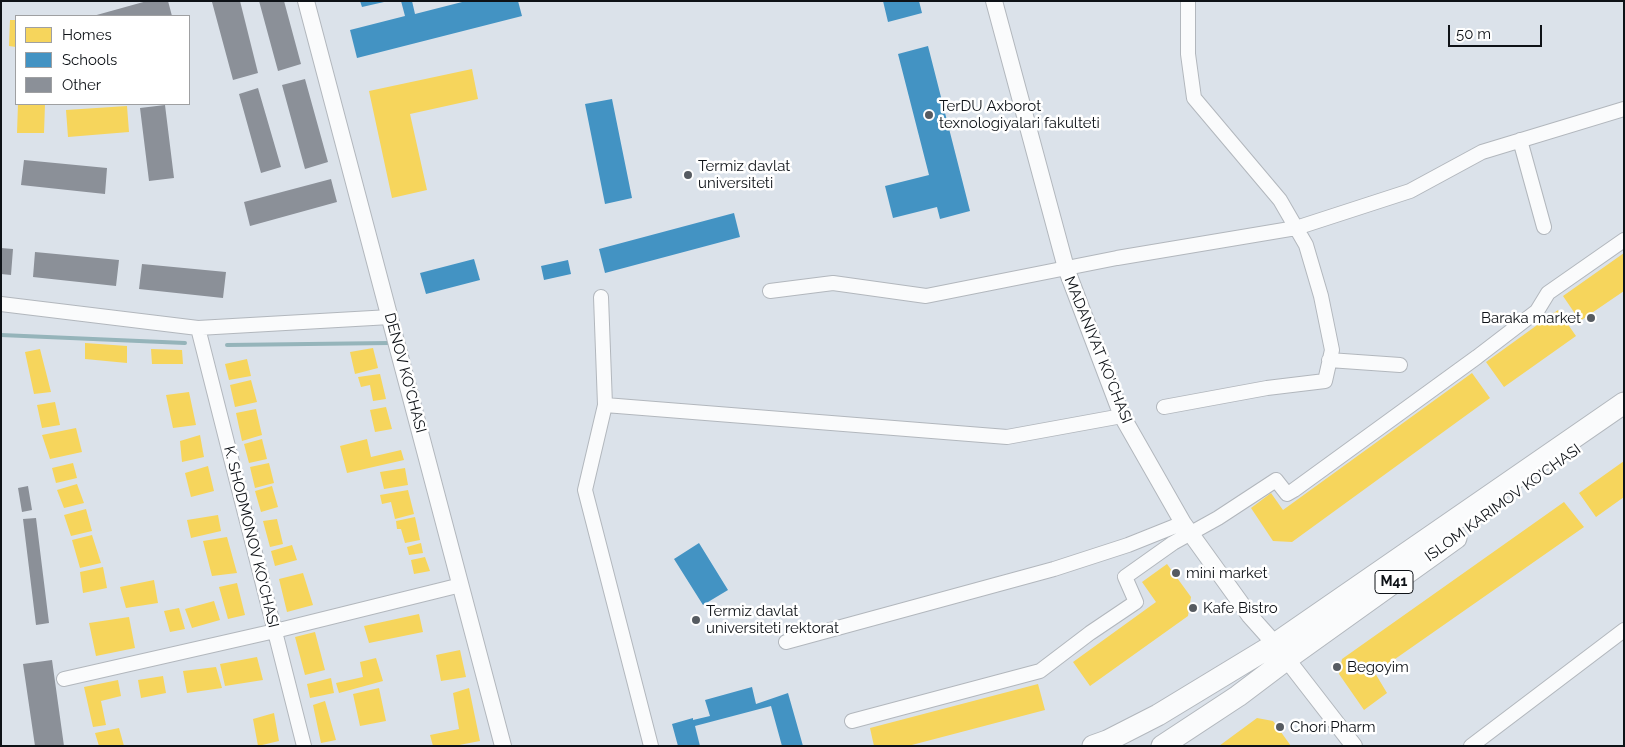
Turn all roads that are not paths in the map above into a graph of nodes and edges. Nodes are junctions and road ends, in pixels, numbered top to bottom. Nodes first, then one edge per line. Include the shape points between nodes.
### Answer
1 (306, 1) edge
2 (994, 1) edge
3 (1188, 1) edge
4 (1624, 109) edge
5 (1520, 140) junction
6 (1544, 227) dead end
7 (1296, 228) junction
8 (1624, 240) edge
9 (1066, 268) junction
10 (770, 291) dead end
11 (601, 297) dead end
12 (1, 304) edge
13 (390, 317) junction
14 (198, 328) junction
15 (1330, 360) junction
16 (1400, 364) dead end
17 (1624, 404) edge
18 (605, 405) junction
19 (1164, 408) dead end
20 (1122, 416) junction
21 (1624, 416) edge
22 (1186, 528) junction
23 (461, 586) junction
24 (1624, 630) edge
25 (275, 631) junction
26 (786, 642) dead end
27 (1281, 652) junction
28 (64, 679) dead end
29 (852, 721) dead end
30 (304, 746) edge
31 (502, 746) edge
32 (651, 746) edge
33 (1094, 746) edge
34 (1162, 746) edge
35 (1354, 746) edge
36 (1471, 746) edge

1 - 13 street, DENOV KO'CHASI
2 - 9 street, MADANIYAT KO'CHASI
3 - 7 street via 1188,54 1194,98 1280,200
4 - 5 street
5 - 6 street
5 - 7 street via 1482,152 1410,190
7 - 9 street
7 - 15 street via 1306,245 1321,296 1332,350
8 - 22 street via 1548,293 1537,311 1477,357 1288,494 1276,480 1218,518
9 - 10 street via 926,296 833,283
9 - 20 street, MADANIYAT KO'CHASI
11 - 18 street
12 - 14 street
13 - 14 street
13 - 23 street, DENOV KO'CHASI
14 - 25 street, K. SHODMONOV KO'CHASI
15 - 16 street
15 - 19 street via 1325,381 1267,388
17 - 27 main road, ISLOM KARIMOV KO'CHASI / M41
18 - 20 street via 1007,437
18 - 32 street via 585,490
20 - 22 street, MADANIYAT KO'CHASI
21 - 27 main road, ISLOM KARIMOV KO'CHASI / M41
22 - 26 street via 1054,569
22 - 27 street, MADANIYAT KO'CHASI via 1250,616
22 - 29 street via 1125,577 1136,602 1040,671
23 - 25 street
23 - 31 street, DENOV KO'CHASI
24 - 36 street
25 - 28 street
25 - 30 street, K. SHODMONOV KO'CHASI
27 - 33 main road, ISLOM KARIMOV KO'CHASI / M41
27 - 34 main road, ISLOM KARIMOV KO'CHASI / M41 via 1245,691
27 - 35 street, MADANIYAT KO'CHASI

